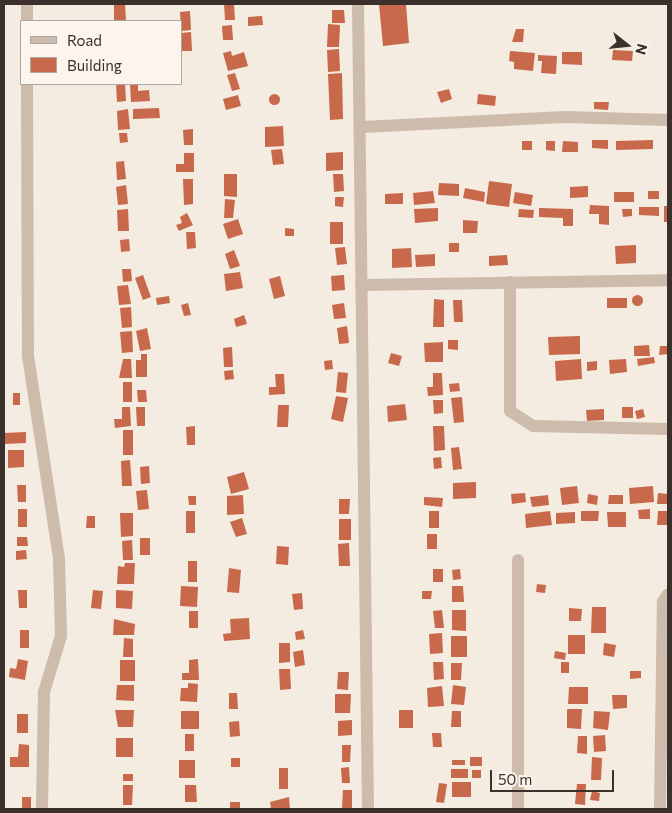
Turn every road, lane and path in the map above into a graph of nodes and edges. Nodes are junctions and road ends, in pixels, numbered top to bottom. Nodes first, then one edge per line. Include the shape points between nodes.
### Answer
1 (27, 4) edge
2 (358, 4) edge
3 (27, 20) edge
4 (27, 85) edge
5 (668, 120) edge
6 (362, 128) junction
7 (668, 280) edge
8 (510, 282) junction
9 (361, 285) junction
10 (668, 429) edge
11 (518, 560) dead end
12 (668, 594) edge
13 (42, 809) edge
14 (368, 809) edge
15 (518, 809) edge
16 (660, 809) edge

1 - 3 street
2 - 6 street
4 - 13 street via 28,356 59,559 61,636 44,692
5 - 6 street via 565,117
6 - 9 street
7 - 8 street
8 - 9 street
8 - 10 street via 510,411 534,426
9 - 14 street
11 - 15 street
12 - 16 street via 663,602

